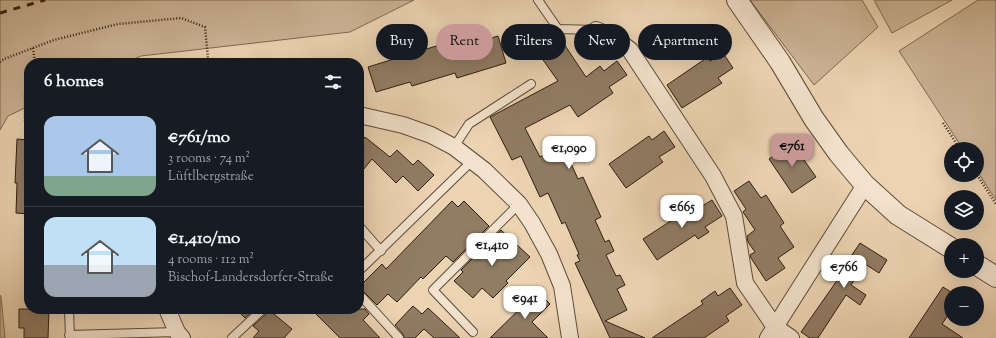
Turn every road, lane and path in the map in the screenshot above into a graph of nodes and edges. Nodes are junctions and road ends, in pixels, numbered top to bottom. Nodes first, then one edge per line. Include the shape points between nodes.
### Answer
1 (538, 0) edge
2 (737, 0) edge
3 (574, 29) edge
4 (33, 48) junction
5 (630, 50) edge
6 (34, 58) edge
7 (208, 58) edge
8 (0, 62) edge
9 (531, 84) dead end
10 (364, 116) edge
11 (943, 123) dead end
12 (955, 142) edge
13 (454, 147) junction
14 (472, 161) junction
15 (982, 182) edge
16 (865, 185) junction
17 (519, 204) junction
18 (996, 204) edge
19 (364, 232) edge
20 (944, 244) edge
21 (381, 251) junction
22 (364, 266) edge
23 (984, 269) edge
24 (996, 277) edge
25 (364, 300) edge
26 (68, 314) edge
27 (170, 314) edge
28 (258, 314) edge
29 (473, 332) dead end
30 (772, 332) edge
31 (180, 335) edge
32 (69, 336) edge
33 (232, 338) edge
34 (399, 338) edge
35 (570, 338) edge
36 (791, 338) edge

1 - 3 lane via 558,29
2 - 16 street via 780,62 814,119
4 - 6 path
4 - 7 path via 118,24 181,18 205,27
4 - 8 path
5 - 30 street via 713,176 734,216 745,283
9 - 13 lane via 469,124
10 - 13 street via 403,125
11 - 12 path
13 - 14 street
14 - 17 street
14 - 21 lane
15 - 18 path
16 - 20 street via 898,215
16 - 30 street
17 - 29 lane via 433,290
17 - 35 street via 549,254 562,286
19 - 21 lane
21 - 22 lane
23 - 24 street
25 - 34 lane
26 - 32 lane
27 - 31 street
28 - 33 lane
30 - 36 street
31 - 32 lane

